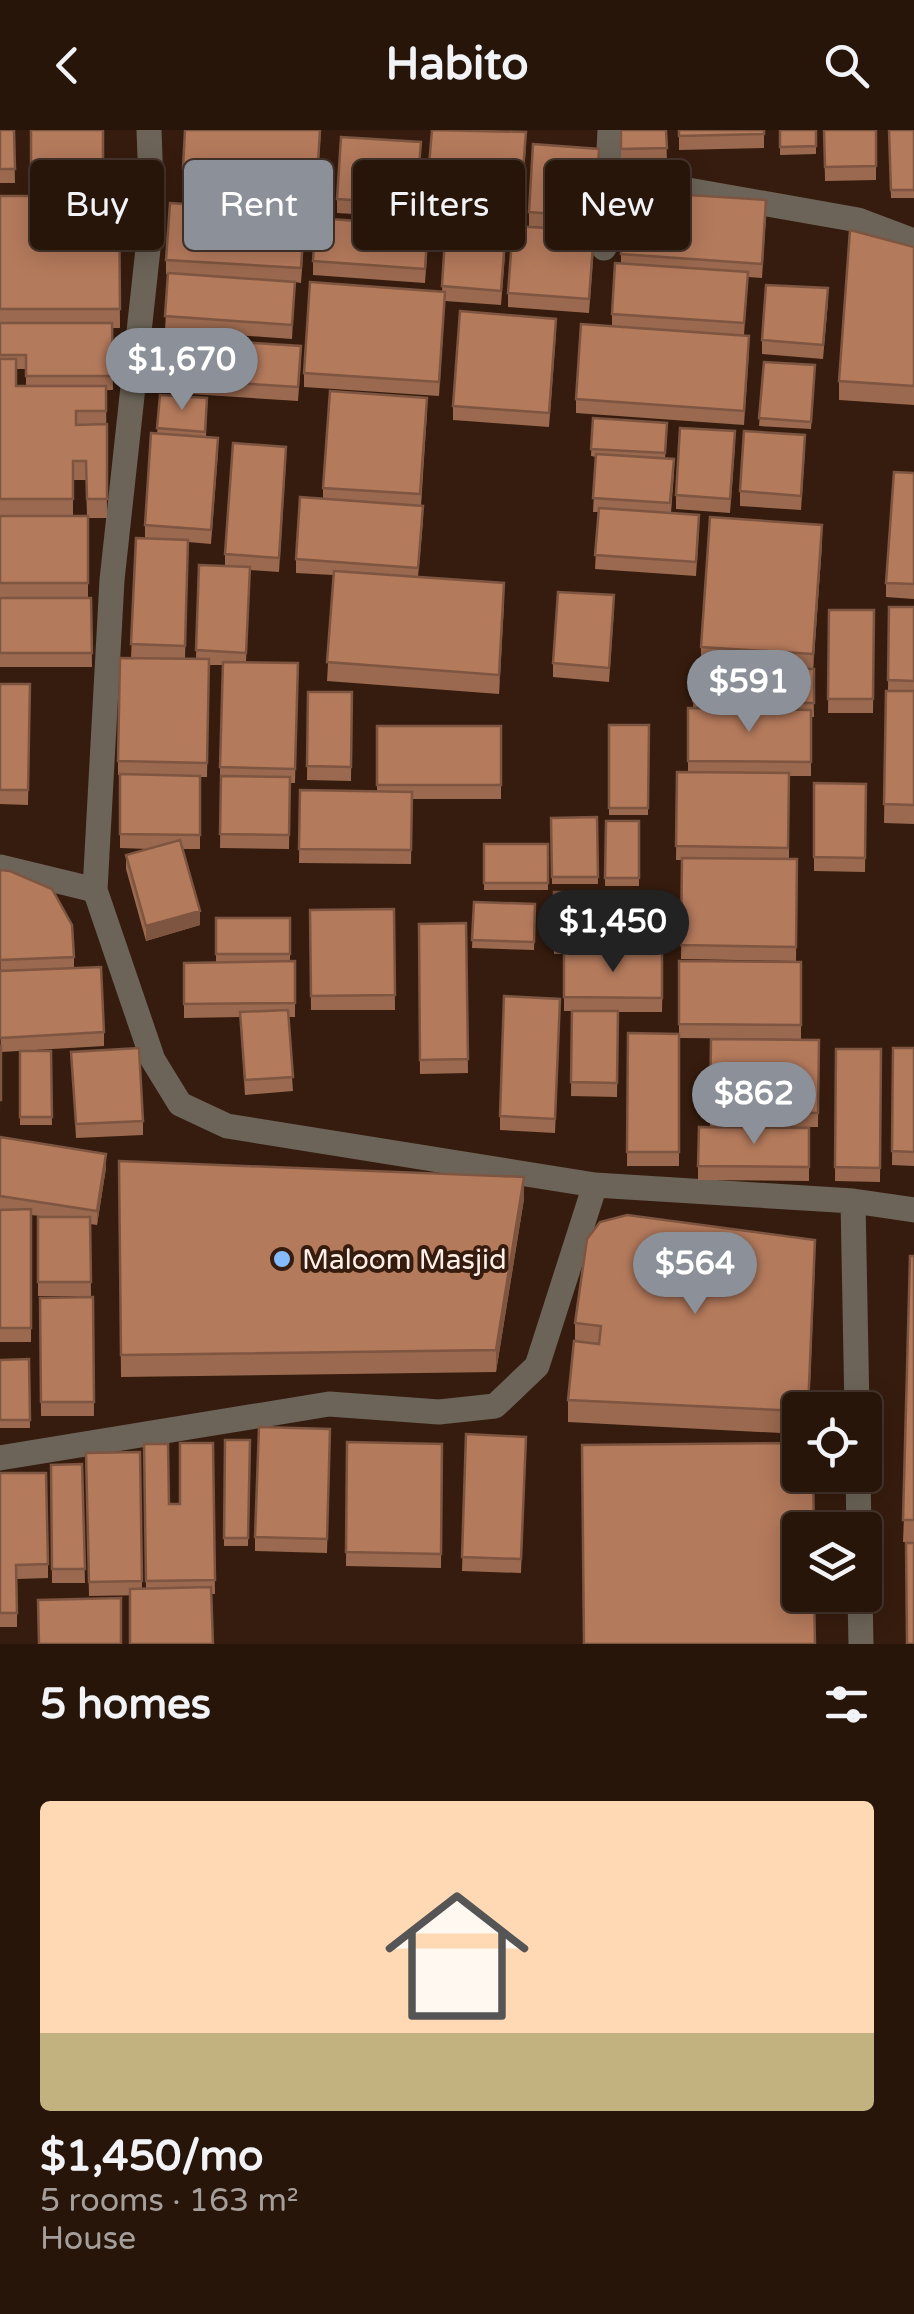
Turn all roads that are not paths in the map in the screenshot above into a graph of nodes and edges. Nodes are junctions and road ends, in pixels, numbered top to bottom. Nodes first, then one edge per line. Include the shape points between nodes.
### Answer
1 (149, 130) edge
2 (610, 130) edge
3 (150, 160) edge
4 (610, 160) edge
5 (690, 190) edge
6 (914, 241) edge
7 (148, 250) edge
8 (0, 868) edge
9 (95, 890) junction
10 (595, 1185) junction
11 (853, 1201) junction
12 (914, 1210) edge
13 (857, 1392) edge
14 (0, 1458) edge
15 (861, 1612) edge
16 (862, 1644) edge

1 - 3 street
2 - 4 street
5 - 6 street via 858,220
7 - 9 street via 112,580
8 - 9 street
9 - 10 street via 153,1060 180,1104 227,1126
10 - 11 street
10 - 14 street via 537,1366 495,1406 439,1412 329,1404
11 - 12 street
11 - 13 street
15 - 16 street

